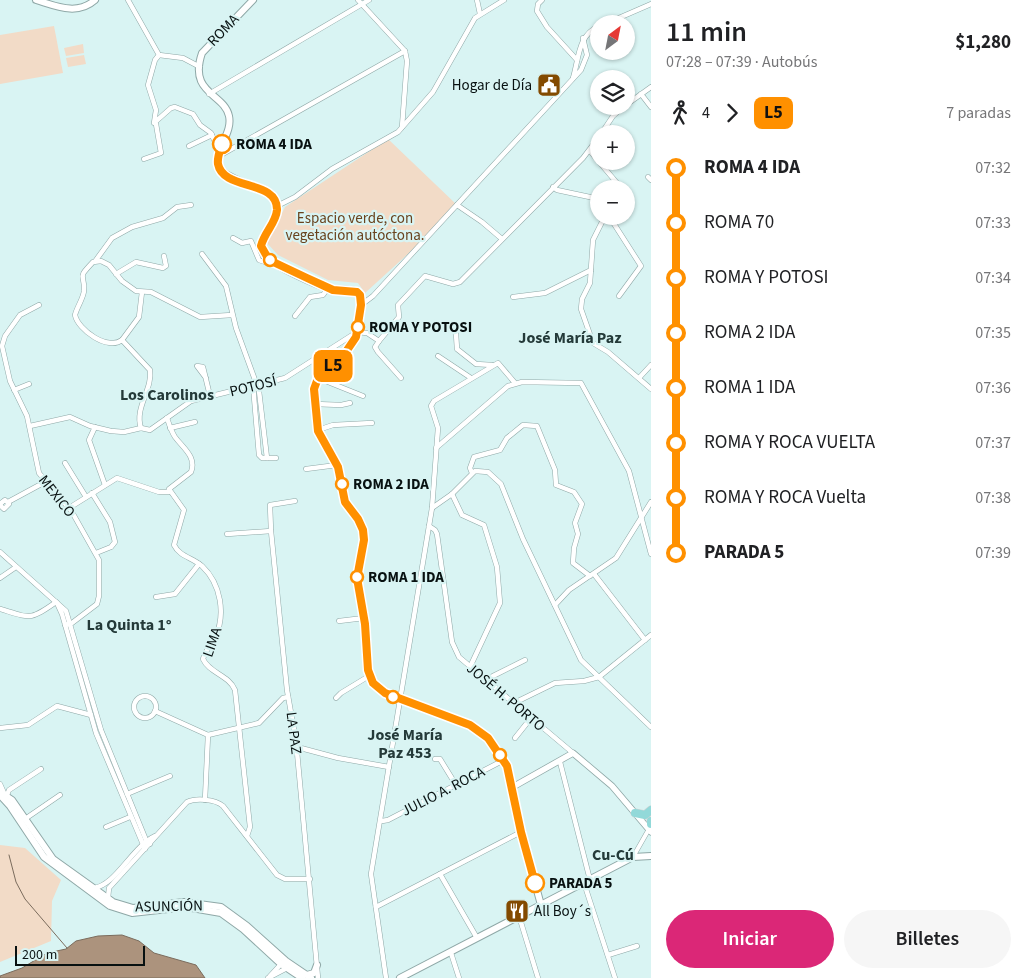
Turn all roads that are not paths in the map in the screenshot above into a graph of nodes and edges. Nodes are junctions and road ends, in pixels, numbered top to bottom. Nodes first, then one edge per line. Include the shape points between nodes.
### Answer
1 (36, 0) edge
2 (95, 0) edge
3 (128, 0) edge
4 (253, 0) edge
5 (369, 0) edge
6 (477, 0) edge
7 (504, 0) edge
8 (542, 0) edge
9 (360, 2) edge
10 (651, 4) edge
11 (480, 14) junction
12 (626, 15) edge
13 (590, 30) edge
14 (583, 38) junction
15 (405, 51) junction
16 (159, 55) junction
17 (577, 60) junction
18 (200, 67) junction
19 (571, 81) junction
20 (651, 87) edge
21 (209, 94) junction
22 (641, 94) junction
23 (635, 98) edge
24 (651, 107) edge
25 (156, 124) junction
26 (402, 129) junction
27 (212, 135) junction
28 (222, 144) junction
29 (189, 146) dead end
30 (590, 151) edge
31 (219, 156) junction
32 (144, 159) dead end
33 (606, 170) edge
34 (614, 180) edge
35 (553, 186) junction
36 (590, 197) edge
37 (457, 204) junction
38 (192, 205) dead end
39 (276, 206) junction
40 (600, 225) edge
41 (615, 225) edge
42 (233, 238) dead end
43 (502, 239) junction
44 (202, 254) dead end
45 (164, 256) dead end
46 (96, 260) junction
47 (269, 260) junction
48 (591, 270) junction
49 (116, 274) junction
50 (328, 288) junction
51 (142, 292) junction
52 (619, 296) dead end
53 (513, 297) dead end
54 (38, 305) dead end
55 (361, 305) junction
56 (232, 315) junction
57 (295, 316) dead end
58 (434, 324) dead end
59 (357, 332) junction
60 (1, 340) edge
61 (122, 340) junction
62 (379, 341) junction
63 (438, 356) dead end
64 (496, 364) junction
65 (651, 365) edge
66 (0, 370) edge
67 (7, 372) junction
68 (206, 378) dead end
69 (318, 378) junction
70 (401, 378) dead end
71 (472, 378) junction
72 (639, 378) junction
73 (515, 383) junction
74 (29, 384) dead end
75 (255, 387) junction
76 (651, 389) edge
77 (14, 390) junction
78 (210, 396) junction
79 (363, 396) dead end
80 (350, 403) dead end
81 (315, 404) junction
82 (167, 418) junction
83 (195, 422) dead end
84 (372, 424) dead end
85 (30, 426) junction
86 (95, 427) junction
87 (141, 428) junction
88 (170, 428) junction
89 (318, 430) junction
90 (436, 448) junction
91 (276, 458) dead end
92 (65, 463) dead end
93 (337, 465) junction
94 (306, 469) dead end
95 (472, 473) junction
96 (45, 482) junction
97 (105, 485) junction
98 (169, 492) junction
99 (92, 493) junction
100 (452, 494) junction
101 (86, 497) junction
102 (295, 501) dead end
103 (651, 502) edge
104 (0, 504) edge
105 (69, 508) junction
106 (432, 508) junction
107 (642, 518) junction
108 (429, 526) junction
109 (271, 531) junction
110 (227, 534) dead end
111 (0, 552) edge
112 (96, 554) junction
113 (651, 554) edge
114 (199, 564) junction
115 (16, 567) junction
116 (592, 575) junction
117 (0, 578) edge
118 (156, 597) dead end
119 (56, 602) junction
120 (555, 605) junction
121 (0, 609) edge
122 (364, 618) junction
123 (339, 621) dead end
124 (68, 625) junction
125 (651, 635) edge
126 (645, 640) junction
127 (525, 660) dead end
128 (470, 667) junction
129 (369, 676) junction
130 (599, 677) junction
131 (488, 682) junction
132 (288, 697) junction
133 (336, 698) dead end
134 (400, 699) junction
135 (514, 703) junction
136 (155, 711) junction
137 (92, 714) junction
138 (531, 718) junction
139 (651, 727) edge
140 (0, 728) edge
141 (239, 729) junction
142 (208, 736) junction
143 (514, 738) dead end
144 (297, 747) junction
145 (573, 754) junction
146 (435, 759) dead end
147 (504, 760) junction
148 (560, 762) junction
149 (388, 767) junction
150 (41, 769) dead end
151 (170, 776) dead end
152 (0, 784) edge
153 (456, 785) junction
154 (512, 788) junction
155 (3, 794) edge
156 (127, 794) junction
157 (60, 795) dead end
158 (205, 800) junction
159 (651, 810) edge
160 (637, 816) junction
161 (130, 817) junction
162 (25, 819) junction
163 (382, 821) junction
164 (651, 825) edge
165 (106, 827) dead end
166 (519, 831) junction
167 (247, 836) junction
168 (146, 843) junction
169 (651, 856) edge
170 (633, 857) junction
171 (440, 874) junction
172 (70, 875) junction
173 (310, 879) junction
174 (587, 881) junction
175 (94, 888) junction
176 (108, 899) junction
177 (541, 905) junction
178 (376, 908) junction
179 (520, 916) junction
180 (477, 938) junction
181 (637, 946) dead end
182 (451, 953) junction
183 (608, 955) junction
184 (286, 964) junction
185 (317, 965) junction
186 (307, 977) edge
187 (268, 978) edge
188 (318, 978) edge
189 (386, 978) edge
190 (400, 978) edge
191 (459, 978) edge
192 (538, 978) edge
193 (615, 978) edge

1 - 2 main road via 72,10 84,8
3 - 16 street
4 - 18 main road, ROMA via 205,48
5 - 9 street
6 - 11 street
7 - 11 street
8 - 17 street via 537,11
9 - 15 street
9 - 21 street
10 - 12 street
11 - 26 street via 433,92
13 - 14 street
14 - 17 street
14 - 19 street via 587,59
15 - 26 street
15 - 31 street
16 - 18 street via 183,58
16 - 25 street via 148,85 156,110 153,122
17 - 19 street
18 - 21 main road via 203,85
19 - 37 street
20 - 22 street
21 - 28 main road via 229,113 230,120
22 - 23 street
22 - 24 street
25 - 27 street via 176,107 191,112
25 - 32 street via 161,153
26 - 39 street
27 - 28 street via 215,142
27 - 29 street
28 - 31 main road
30 - 35 street
31 - 39 main road via 219,165 224,173 268,193
33 - 34 street
35 - 36 street
35 - 43 street
37 - 43 street
37 - 55 street
38 - 46 street via 177,207 163,218 132,227 112,238
39 - 47 main road via 275,216 261,246
40 - 48 street via 593,240
41 - 52 street via 641,266
42 - 47 street via 242,243 251,241 259,260
43 - 62 street via 457,284 425,276 398,305 399,317
44 - 56 street via 226,286
45 - 49 street via 166,266 163,268 136,262
46 - 49 street via 106,263
46 - 61 street via 82,275 84,290 75,311 76,319 85,330 105,342 115,344
47 - 50 main road
48 - 53 street via 545,292
48 - 72 street via 580,305 591,339
49 - 51 street
50 - 55 main road via 357,292
50 - 57 street via 323,295 308,299
51 - 56 street via 151,292 203,318
51 - 61 street via 139,317
54 - 60 street, MEXICO via 20,316
55 - 59 main road
56 - 75 street
58 - 64 street via 453,329 457,349 476,364
59 - 62 street via 367,333
59 - 69 main road via 341,359
59 - 75 street, POTOSÍ via 290,376
60 - 67 street, MEXICO
61 - 87 street via 151,373 139,415
62 - 70 street via 375,347
63 - 71 street
64 - 71 street
64 - 73 street via 500,364
65 - 72 street
66 - 67 street
67 - 77 street, MEXICO
68 - 78 street
69 - 79 street
69 - 81 main road via 314,389
71 - 90 street via 434,401 431,410 438,428
72 - 76 street
73 - 90 street via 503,389
73 - 107 street via 583,384 629,471
74 - 77 street
75 - 78 street, POTOSÍ
75 - 91 street via 260,455
77 - 85 street, MEXICO
78 - 82 street, POTOSÍ via 185,403
80 - 81 street
81 - 89 main road
82 - 87 street, POTOSÍ via 153,429
82 - 88 street
83 - 88 street
84 - 89 street via 333,425
85 - 86 street, POTOSÍ via 70,417
85 - 96 street, MEXICO via 36,466
86 - 87 street, POTOSÍ via 118,432
86 - 97 street via 89,440
88 - 98 street via 188,452 192,466 190,472 170,487
89 - 93 main road
90 - 106 street
92 - 101 street
93 - 94 street
93 - 122 main road via 345,502 363,530 357,578
95 - 100 street
95 - 116 street via 470,468 474,457 500,450 507,438 523,425 538,428 555,470 556,485 574,492 582,504 575,523 578,534 573,563
95 - 120 street via 479,470 488,472 501,484
96 - 104 street via 8,502 6,508
96 - 105 street, MEXICO
97 - 98 street via 119,478 159,492
97 - 99 street
98 - 114 street, LIMA via 184,510 174,545 178,552
99 - 101 street
99 - 112 street via 110,522 115,542 112,547
100 - 106 street
100 - 128 street via 462,515 485,526 497,567 500,606
101 - 105 street
102 - 109 street, LA PAZ via 270,506
103 - 107 street
105 - 112 street, MEXICO
106 - 108 street
107 - 113 street
107 - 116 street via 618,555
108 - 128 street, JOSÉ H. PORTO via 437,534 452,642 461,660
108 - 134 street
109 - 110 street
109 - 132 street, LA PAZ
111 - 115 street
112 - 124 street, MEXICO via 98,600 94,607
114 - 118 street via 175,594
114 - 141 street, LIMA via 214,582 222,606 216,635 203,659 233,686
115 - 117 street
115 - 119 street
116 - 120 street via 569,590
116 - 126 street
119 - 121 street via 31,617
119 - 124 street via 66,611
120 - 130 street via 578,655
122 - 123 street
122 - 129 main road
124 - 137 street
125 - 126 street
126 - 130 street
127 - 131 street via 493,676
128 - 131 street, JOSÉ H. PORTO
129 - 133 street
129 - 134 main road via 378,688
130 - 135 street via 555,683
130 - 139 street
131 - 135 street, JOSÉ H. PORTO
132 - 141 street via 283,698 259,723
132 - 144 street, LA PAZ
134 - 147 main road via 478,729
134 - 149 street
135 - 138 street, JOSÉ H. PORTO
136 - 136 street via 155,704 148,697 142,697 135,705 140,717 151,716
136 - 142 street
137 - 140 street via 57,706 28,725
137 - 156 street
137 - 161 street
138 - 143 street
138 - 145 street, JOSÉ H. PORTO
141 - 142 street
141 - 167 street, LIMA via 250,827
142 - 158 street
144 - 149 street
144 - 173 street, LA PAZ
145 - 148 street
145 - 160 street, JOSÉ H. PORTO via 612,786
146 - 153 street via 440,759
147 - 153 street, JULIO A. ROCA
147 - 154 main road
148 - 154 street
148 - 174 street
149 - 163 street
150 - 155 street
151 - 156 street
152 - 155 street, ASUNCIÓN
153 - 163 street, JULIO A. ROCA
154 - 166 main road
155 - 162 main road, ASUNCIÓN
155 - 172 main road, ASUNCIÓN via 44,857
156 - 168 street
157 - 162 street
158 - 167 street via 223,806
158 - 168 street via 187,802
159 - 160 main road
160 - 164 street, JOSÉ H. PORTO
160 - 164 street
161 - 165 street
161 - 168 street
162 - 172 main road, ASUNCIÓN via 53,859
163 - 178 street via 372,874
164 - 170 street
166 - 171 street
166 - 177 main road
167 - 173 street via 277,875
168 - 175 street via 106,884
168 - 176 street via 145,849 109,888
169 - 170 main road
170 - 174 main road
171 - 178 street
171 - 180 street
172 - 175 main road, ASUNCIÓN
172 - 184 main road, ASUNCIÓN via 121,911 137,913 192,907 221,913
173 - 185 street, LA PAZ
174 - 177 main road
174 - 183 street
175 - 176 main road, ASUNCIÓN
176 - 184 main road, ASUNCIÓN via 133,908 184,902 221,907 247,926
177 - 179 main road
178 - 189 street
179 - 180 main road
179 - 192 street
180 - 182 main road
181 - 183 street
182 - 190 main road
182 - 191 street
183 - 193 street
184 - 186 main road, ASUNCIÓN
184 - 187 street
184 - 187 street
185 - 186 main road via 314,973
185 - 188 street, LA PAZ

